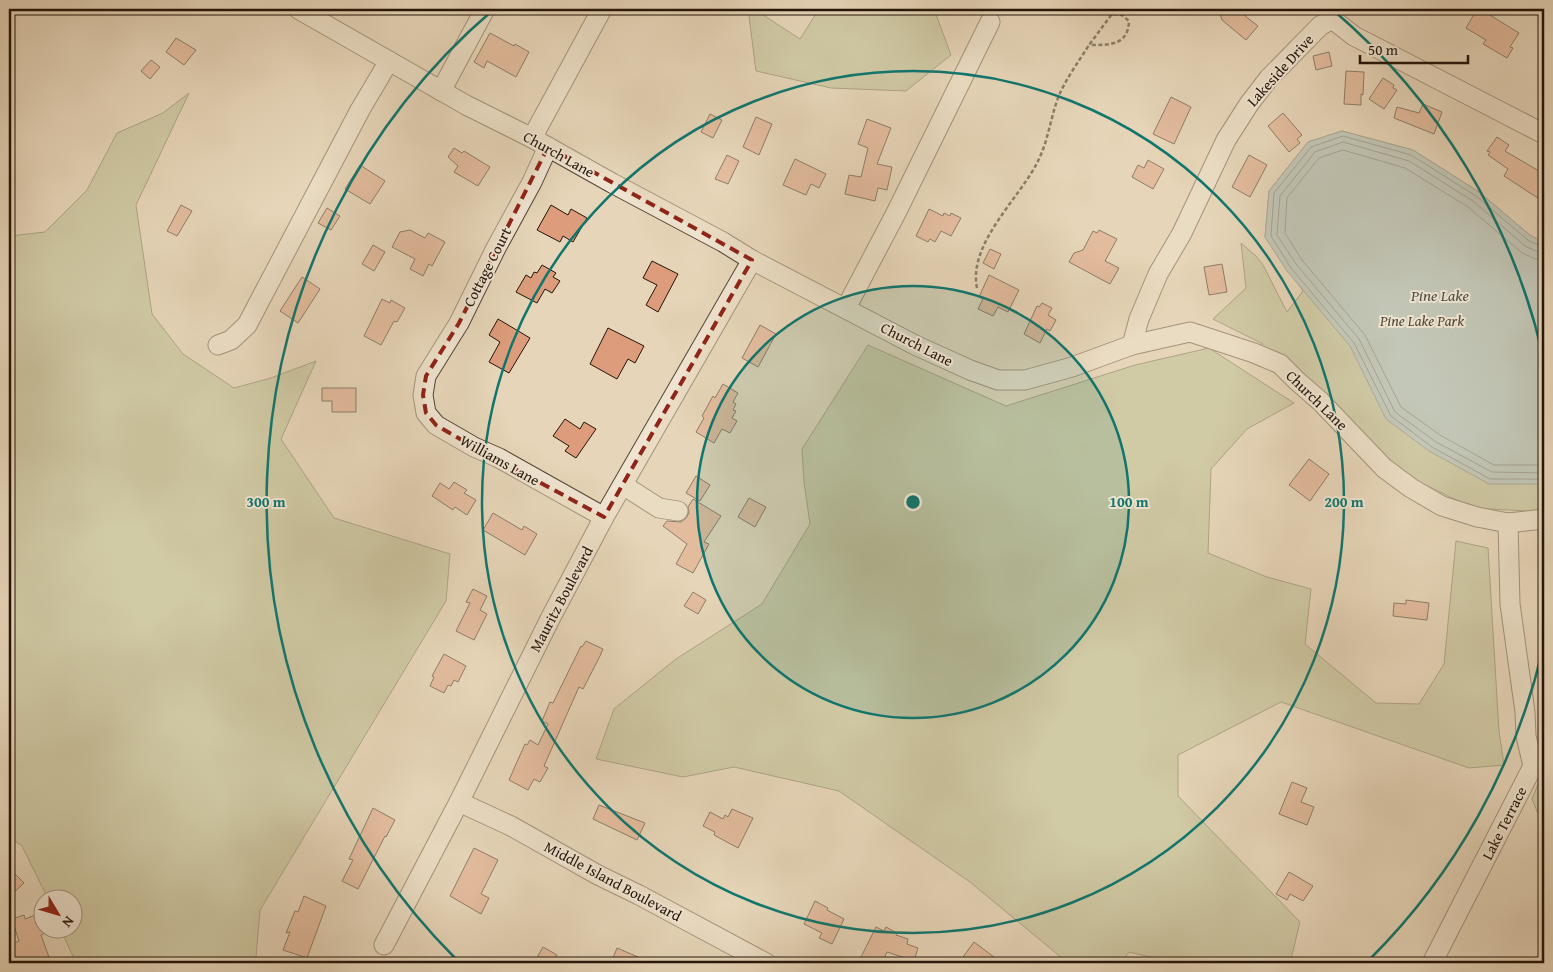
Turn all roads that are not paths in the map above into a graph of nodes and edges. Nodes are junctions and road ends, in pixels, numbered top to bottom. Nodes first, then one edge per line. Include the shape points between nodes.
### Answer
1 (298, 9) edge
2 (485, 9) edge
3 (602, 9) edge
4 (1334, 14) edge
5 (990, 22) dead end
6 (389, 61) junction
7 (441, 90) junction
8 (1544, 134) edge
9 (540, 143) junction
10 (752, 260) junction
11 (846, 308) junction
12 (1132, 345) junction
13 (218, 346) dead end
14 (425, 384) joint
15 (623, 485) junction
16 (678, 510) dead end
17 (604, 517) junction
18 (1544, 518) edge
19 (1508, 523) junction
20 (459, 802) junction
21 (384, 945) dead end
22 (766, 963) edge
23 (1432, 963) edge

1 - 6 street, Church Lane
2 - 7 street
3 - 9 street, Cottage Court
4 - 8 street, Lakeside Drive via 1354,36
4 - 12 street, Lakeside Drive via 1269,78 1226,140 1182,233 1158,274
5 - 11 street
6 - 7 street, Church Lane
6 - 13 street via 247,325 231,340
7 - 9 street, Church Lane
9 - 10 street, Church Lane
9 - 14 street, Cottage Court via 532,182 459,323 426,376
10 - 11 street, Church Lane
10 - 15 street, Mauritz Boulevard
11 - 12 street, Church Lane via 915,345 998,380 1025,380
12 - 19 street, Church Lane via 1190,332 1280,364 1384,468 1411,488 1442,506
14 - 17 street, Williams Lane via 426,413 436,425
15 - 16 street via 659,508
15 - 17 street, Mauritz Boulevard
17 - 20 street, Mauritz Boulevard
18 - 19 street, Church Lane
19 - 23 street, Lake Terrace via 1510,604 1526,736 1533,766
20 - 21 street, Mauritz Boulevard
20 - 22 street, Middle Island Boulevard via 511,826

